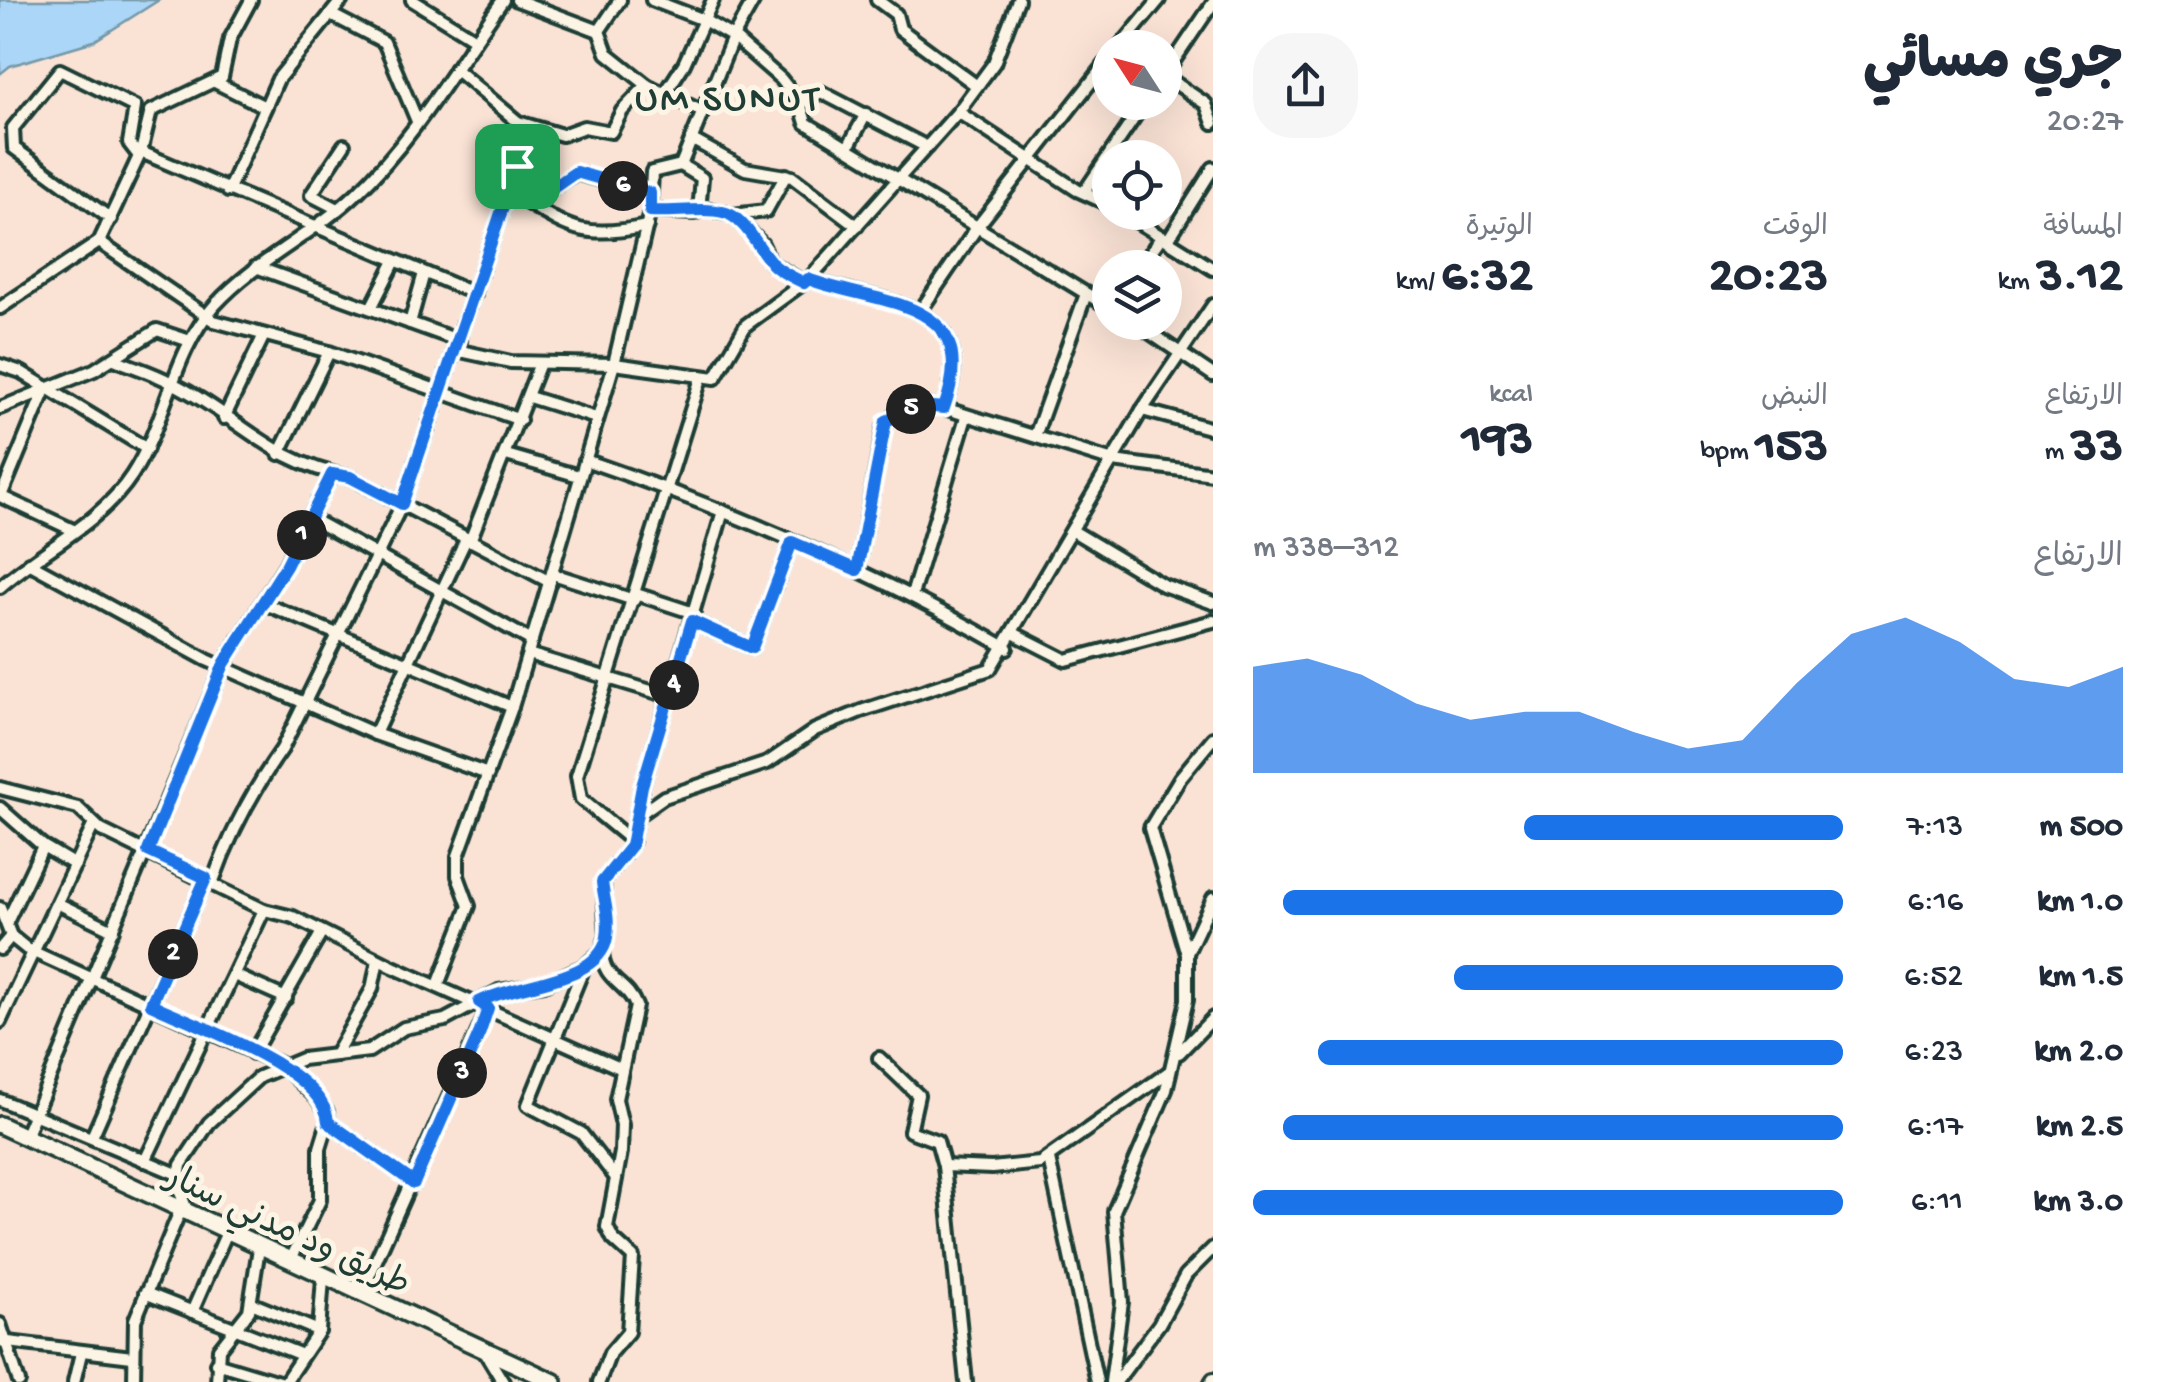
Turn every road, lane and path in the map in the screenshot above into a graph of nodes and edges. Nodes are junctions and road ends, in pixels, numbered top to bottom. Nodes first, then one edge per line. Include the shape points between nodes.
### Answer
1 (250, 0) edge
2 (342, 0) edge
3 (412, 0) edge
4 (503, 0) edge
5 (517, 0) edge
6 (620, 0) edge
7 (652, 0) edge
8 (713, 0) edge
9 (754, 0) edge
10 (878, 0) edge
11 (1018, 0) edge
12 (1159, 0) edge
13 (1209, 6) edge
14 (332, 15) junction
15 (704, 20) junction
16 (1135, 30) edge
17 (599, 31) junction
18 (732, 38) junction
19 (476, 39) junction
20 (1182, 48) edge
21 (454, 69) junction
22 (1092, 80) edge
23 (215, 82) junction
24 (647, 85) junction
25 (977, 86) junction
26 (1182, 87) edge
27 (664, 95) junction
28 (800, 104) junction
29 (266, 107) junction
30 (703, 112) junction
31 (958, 112) junction
32 (866, 114) junction
33 (417, 120) junction
34 (1133, 120) edge
35 (518, 122) junction
36 (1213, 123) edge
37 (691, 139) junction
38 (344, 145) dead end
39 (848, 147) junction
40 (927, 147) junction
41 (140, 154) junction
42 (1030, 158) junction
43 (681, 164) junction
44 (517, 166) junction
45 (1213, 168) edge
46 (786, 174) junction
47 (900, 179) junction
48 (228, 191) junction
49 (509, 192) junction
50 (1084, 192) junction
51 (650, 193) junction
52 (1092, 196) edge
53 (338, 209) junction
54 (650, 211) junction
55 (699, 211) junction
56 (732, 215) junction
57 (111, 220) junction
58 (312, 226) junction
59 (647, 226) junction
60 (857, 226) junction
61 (978, 226) junction
62 (1152, 230) edge
63 (1165, 238) junction
64 (98, 242) junction
65 (1155, 250) edge
66 (395, 261) junction
67 (256, 267) junction
68 (1213, 269) edge
69 (424, 272) junction
70 (806, 281) junction
71 (475, 294) junction
72 (1086, 294) junction
73 (1092, 298) edge
74 (1213, 304) edge
75 (0, 308) edge
76 (371, 308) junction
77 (922, 310) junction
78 (205, 317) junction
79 (410, 323) junction
80 (264, 334) junction
81 (1164, 340) edge
82 (190, 341) junction
83 (458, 346) junction
84 (329, 352) junction
85 (1184, 352) junction
86 (114, 359) junction
87 (540, 362) junction
88 (614, 364) junction
89 (0, 365) edge
90 (1213, 375) edge
91 (701, 378) junction
92 (173, 383) junction
93 (46, 390) junction
94 (441, 394) junction
95 (529, 396) junction
96 (0, 408) edge
97 (944, 408) junction
98 (1142, 410) junction
99 (966, 417) junction
100 (224, 418) junction
101 (596, 418) junction
102 (520, 420) junction
103 (1213, 430) edge
104 (1035, 436) junction
105 (147, 449) junction
106 (278, 454) junction
107 (506, 455) junction
108 (584, 460) junction
109 (1113, 461) junction
110 (332, 474) junction
111 (1213, 474) edge
112 (579, 476) junction
113 (670, 488) junction
114 (1, 496) edge
115 (402, 504) junction
116 (723, 511) junction
117 (310, 518) junction
118 (73, 530) junction
119 (1073, 531) junction
120 (468, 540) junction
121 (792, 542) junction
122 (375, 554) junction
123 (29, 563) junction
124 (0, 568) edge
125 (857, 570) junction
126 (14, 575) junction
127 (552, 578) junction
128 (0, 587) edge
129 (438, 592) junction
130 (912, 595) junction
131 (635, 597) junction
132 (263, 603) junction
133 (1213, 603) edge
134 (693, 617) junction
135 (1213, 620) edge
136 (1015, 634) junction
137 (338, 636) junction
138 (532, 641) junction
139 (1007, 648) junction
140 (528, 654) junction
141 (224, 664) junction
142 (407, 665) junction
143 (607, 680) junction
144 (671, 698) junction
145 (306, 702) junction
146 (512, 707) junction
147 (375, 734) junction
148 (1213, 738) edge
149 (488, 774) junction
150 (0, 788) edge
151 (0, 808) edge
152 (636, 818) junction
153 (94, 826) junction
154 (633, 841) junction
155 (43, 846) junction
156 (148, 851) junction
157 (75, 865) junction
158 (210, 880) junction
159 (1213, 898) edge
160 (57, 904) junction
161 (0, 908) edge
162 (264, 910) junction
163 (7, 922) junction
164 (113, 930) junction
165 (322, 932) junction
166 (11, 936) junction
167 (0, 950) edge
168 (602, 950) junction
169 (35, 953) junction
170 (1187, 954) junction
171 (378, 960) junction
172 (585, 966) junction
173 (234, 975) junction
174 (92, 976) junction
175 (438, 985) junction
176 (286, 998) junction
177 (151, 1004) junction
178 (4, 1005) edge
179 (484, 1005) junction
180 (1213, 1018) edge
181 (0, 1022) edge
182 (207, 1032) junction
183 (552, 1040) junction
184 (253, 1052) junction
185 (335, 1055) junction
186 (1176, 1057) junction
187 (879, 1058) dead end
188 (282, 1065) junction
189 (622, 1070) junction
190 (1171, 1071) junction
191 (0, 1100) edge
192 (34, 1111) junction
193 (328, 1122) junction
194 (0, 1125) edge
195 (25, 1137) junction
196 (92, 1137) junction
197 (1049, 1159) junction
198 (145, 1161) junction
199 (944, 1166) junction
200 (177, 1174) junction
201 (616, 1178) junction
202 (414, 1183) junction
203 (184, 1213) junction
204 (228, 1232) junction
205 (259, 1248) junction
206 (1213, 1248) edge
207 (290, 1262) junction
208 (324, 1278) junction
209 (145, 1293) junction
210 (361, 1295) junction
211 (251, 1303) junction
212 (192, 1312) junction
213 (0, 1324) edge
214 (234, 1329) junction
215 (319, 1331) junction
216 (4, 1342) edge
217 (81, 1353) junction
218 (486, 1354) junction
219 (302, 1355) junction
220 (132, 1357) junction
221 (216, 1363) junction
222 (20, 1382) edge
223 (74, 1382) edge
224 (134, 1382) edge
225 (218, 1382) edge
226 (282, 1382) edge
227 (502, 1382) edge
228 (554, 1382) edge
229 (599, 1382) edge
230 (966, 1382) edge
231 (1097, 1382) edge
232 (1113, 1382) edge

1 - 23 street
2 - 14 street
3 - 19 street
4 - 19 street
5 - 17 street
6 - 17 street
7 - 15 street
8 - 15 street
9 - 18 street
10 - 25 street via 896,14 902,31
11 - 25 street via 998,56
12 - 16 street
13 - 20 street
14 - 29 street via 281,74
14 - 33 street via 384,42
15 - 18 street
15 - 27 street
17 - 24 street via 608,53
18 - 28 street
18 - 30 street
19 - 21 street
21 - 33 street
21 - 35 street
22 - 42 street
23 - 29 street
23 - 41 street via 151,110
24 - 27 street
24 - 35 street via 611,132 584,127 562,135
25 - 31 street
26 - 36 street via 1206,104
27 - 30 street
28 - 32 street via 819,91
28 - 39 street via 806,123
29 - 48 street
30 - 37 street
31 - 40 street
31 - 42 street
32 - 39 street
32 - 40 street
33 - 53 street
34 - 50 street
35 - 44 street
37 - 43 street
37 - 46 street via 745,169
38 - 53 street via 311,194
39 - 47 street
40 - 47 street
41 - 48 street
41 - 57 street
41 - 57 street via 128,143 135,107 60,70 12,128 14,148
42 - 50 street
42 - 61 street
43 - 51 street via 652,172
43 - 55 street via 702,178
44 - 49 street
44 - 51 street via 553,188 576,172
45 - 63 street
46 - 56 street via 768,210
46 - 60 street
47 - 60 street
47 - 61 street
48 - 58 street
49 - 59 street via 579,232 604,235
49 - 71 street
50 - 52 street
51 - 54 street
53 - 58 street
54 - 55 street
54 - 59 street
55 - 56 street
56 - 70 street via 771,262
57 - 64 street
58 - 66 street
58 - 67 street
59 - 88 street
60 - 70 street
61 - 72 street
61 - 77 street
62 - 63 street
63 - 65 street
63 - 68 street
64 - 75 street
64 - 78 street
66 - 69 street
66 - 76 street
67 - 76 street
67 - 78 street
69 - 71 street
69 - 79 street
70 - 77 street
70 - 91 street via 746,325 716,378
71 - 83 street
72 - 73 street
72 - 104 street
74 - 85 street
76 - 79 street
77 - 97 street via 950,344 956,364
78 - 80 street
78 - 82 street
79 - 83 street
80 - 84 street
80 - 100 street
81 - 85 street
82 - 86 street via 157,330
82 - 92 street
83 - 87 street via 500,360
83 - 94 street
84 - 94 street
84 - 106 street
85 - 90 street
85 - 98 street
86 - 92 street
86 - 93 street
87 - 88 street
87 - 95 street
88 - 91 street
88 - 101 street
89 - 93 street
91 - 113 street
92 - 100 street
92 - 105 street
93 - 96 street
93 - 105 street
93 - 114 street
94 - 102 street
94 - 115 street
95 - 101 street
95 - 102 street
97 - 99 street
97 - 125 street via 921,406 886,421
98 - 103 street
98 - 109 street
99 - 104 street
99 - 130 street
100 - 106 street
101 - 108 street
102 - 107 street
104 - 109 street
105 - 118 street via 116,496
106 - 110 street
107 - 112 street
107 - 120 street
108 - 112 street
108 - 113 street
109 - 111 street
109 - 119 street
110 - 115 street
110 - 117 street
112 - 127 street
113 - 116 street
113 - 131 street
114 - 118 street
115 - 120 street
115 - 122 street
116 - 121 street
116 - 134 street
117 - 122 street
117 - 132 street
118 - 123 street
119 - 133 street via 1163,585
119 - 136 street
120 - 127 street
120 - 129 street
121 - 125 street
121 - 134 street via 752,648
122 - 129 street
122 - 137 street
123 - 126 street
123 - 141 street
124 - 126 street
125 - 130 street
126 - 128 street
127 - 131 street
127 - 138 street
129 - 138 street
129 - 142 street
130 - 139 street
131 - 134 street
131 - 143 street
132 - 137 street
132 - 141 street
134 - 144 street
135 - 136 street via 1074,660
136 - 139 street
137 - 142 street
137 - 145 street
138 - 140 street
139 - 152 street via 985,674 860,711 767,763 664,797
140 - 143 street
140 - 146 street
141 - 145 street
141 - 156 street
142 - 146 street
142 - 147 street
143 - 144 street
143 - 154 street via 578,790
144 - 152 street
145 - 147 street
145 - 158 street
146 - 149 street
147 - 149 street
148 - 170 street via 1150,828
149 - 175 street via 458,856 469,906
150 - 153 street via 73,806
151 - 155 street
152 - 154 street
153 - 156 street
153 - 157 street
154 - 168 street via 602,882 608,922
155 - 157 street
155 - 163 street
156 - 158 street
156 - 164 street
157 - 160 street
158 - 162 street
158 - 177 street
159 - 170 street
160 - 164 street
160 - 169 street
161 - 163 street
162 - 165 street
162 - 173 street
163 - 166 street
164 - 174 street
165 - 171 street
165 - 176 street
166 - 167 street
166 - 169 street
168 - 172 street
168 - 189 street via 609,978 636,1001
169 - 174 street
169 - 178 street
170 - 186 street via 1186,1020
171 - 175 street
171 - 185 street via 372,988
172 - 179 street via 544,984 499,991
172 - 183 street
173 - 176 street
173 - 182 street
174 - 177 street
174 - 192 street
175 - 179 street
176 - 184 street
177 - 182 street
177 - 196 street
178 - 181 street
179 - 183 street
179 - 185 street via 404,1028 369,1051
179 - 202 street
180 - 186 street
182 - 184 street
182 - 198 street
183 - 189 street
183 - 201 street via 528,1105 581,1133
184 - 188 street
185 - 188 street
186 - 190 street
187 - 199 street via 918,1095 910,1131 937,1141
188 - 193 street via 317,1098
188 - 200 street via 209,1124
189 - 201 street
190 - 197 street
190 - 232 street via 1114,1211 1122,1294
191 - 192 street
192 - 195 street
192 - 196 street
193 - 202 street
193 - 207 street via 320,1148 320,1200
194 - 195 highway, طريق ود مدني سنار
195 - 203 highway, طريق ود مدني سنار
196 - 198 street
197 - 199 street via 1016,1168
197 - 231 street
198 - 200 street
199 - 230 street
200 - 203 street
201 - 229 street via 607,1227 633,1257 630,1324
202 - 210 street
203 - 204 highway, طريق ود مدني سنار
203 - 209 street
204 - 205 highway, طريق ود مدني سنار
204 - 212 street
205 - 207 highway, طريق ود مدني سنار
205 - 211 street
206 - 232 street via 1186,1274
207 - 208 highway, طريق ود مدني سنار
208 - 210 highway, طريق ود مدني سنار
208 - 215 street
209 - 212 street
209 - 220 street
210 - 218 highway, طريق ود مدني سنار
211 - 214 street
211 - 215 street
212 - 214 street
213 - 216 street
214 - 219 street
214 - 221 street
215 - 219 street
216 - 217 street
216 - 222 street
217 - 220 street
217 - 223 street
218 - 227 street
218 - 228 highway, طريق ود مدني سنار
219 - 226 street
220 - 224 street
221 - 225 street
221 - 226 street

